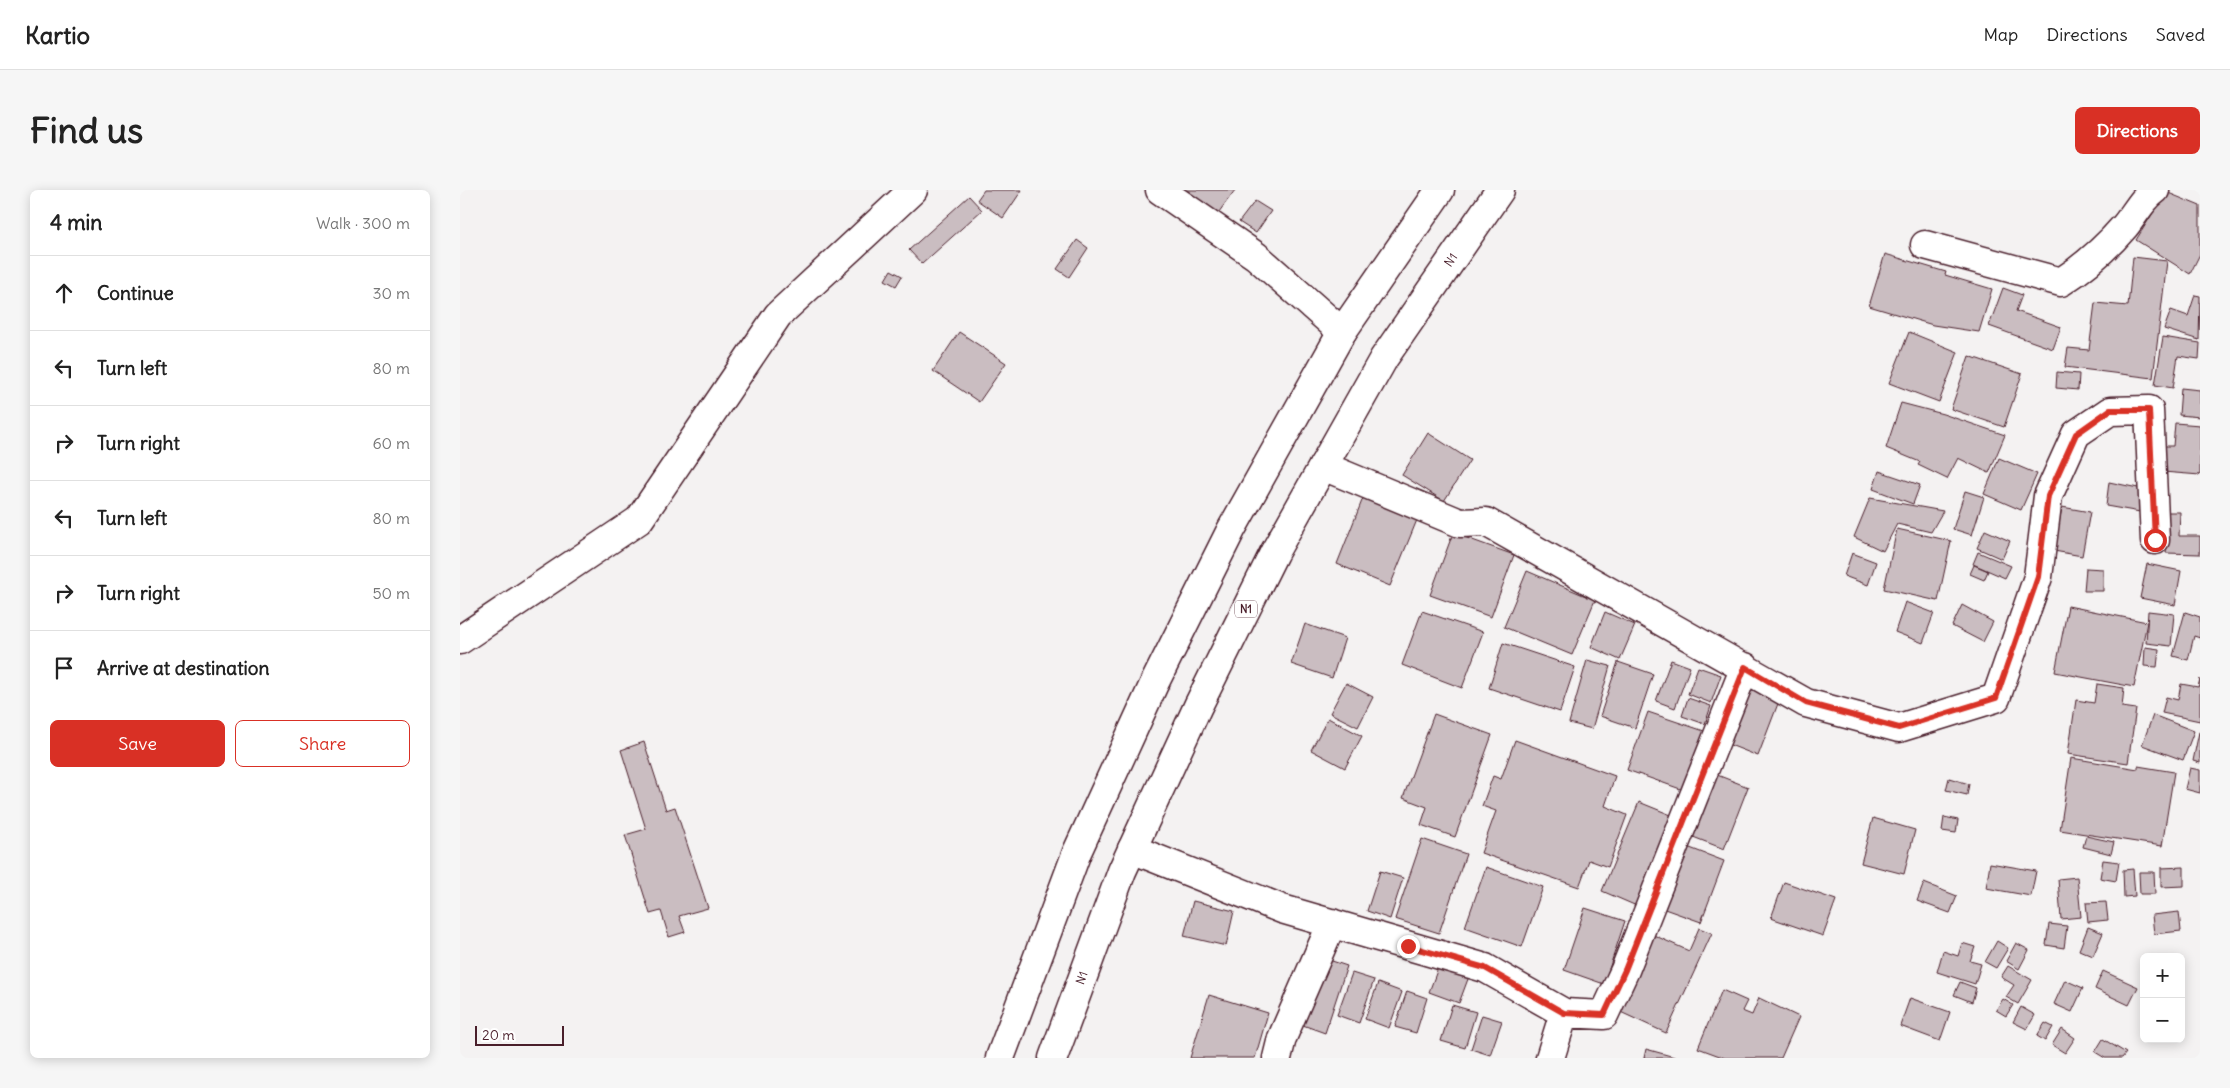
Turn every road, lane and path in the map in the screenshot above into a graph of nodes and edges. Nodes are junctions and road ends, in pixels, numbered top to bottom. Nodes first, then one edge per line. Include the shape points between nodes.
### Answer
1 (913, 190) edge
2 (1160, 190) edge
3 (1440, 190) edge
4 (1500, 190) edge
5 (2155, 190) edge
6 (1925, 245) dead end
7 (1342, 332) junction
8 (1323, 466) junction
9 (2155, 540) dead end
10 (460, 640) edge
11 (1745, 667) junction
12 (1132, 849) junction
13 (1332, 924) junction
14 (1564, 1013) junction
15 (1000, 1058) edge
16 (1053, 1058) edge
17 (1277, 1058) edge
18 (1550, 1058) edge

1 - 10 main road via 778,315 639,520
2 - 7 main road via 1256,256
3 - 7 main road
4 - 8 main road, N1 / N1 via 1384,358
5 - 6 main road via 2107,246 2062,282
7 - 15 main road via 1230,530 1154,684 1077,852
8 - 11 main road via 1460,523 1486,522
8 - 12 main road, N1 / N1 via 1274,553
9 - 11 main road via 2149,410 2110,410 2076,434 2048,496 2038,577 1996,698 1899,728 1806,703
11 - 14 main road via 1625,970 1604,1015
12 - 13 main road via 1282,908
12 - 16 main road, N1 / N1
13 - 14 main road via 1485,968
13 - 17 main road via 1282,1038
14 - 18 main road

